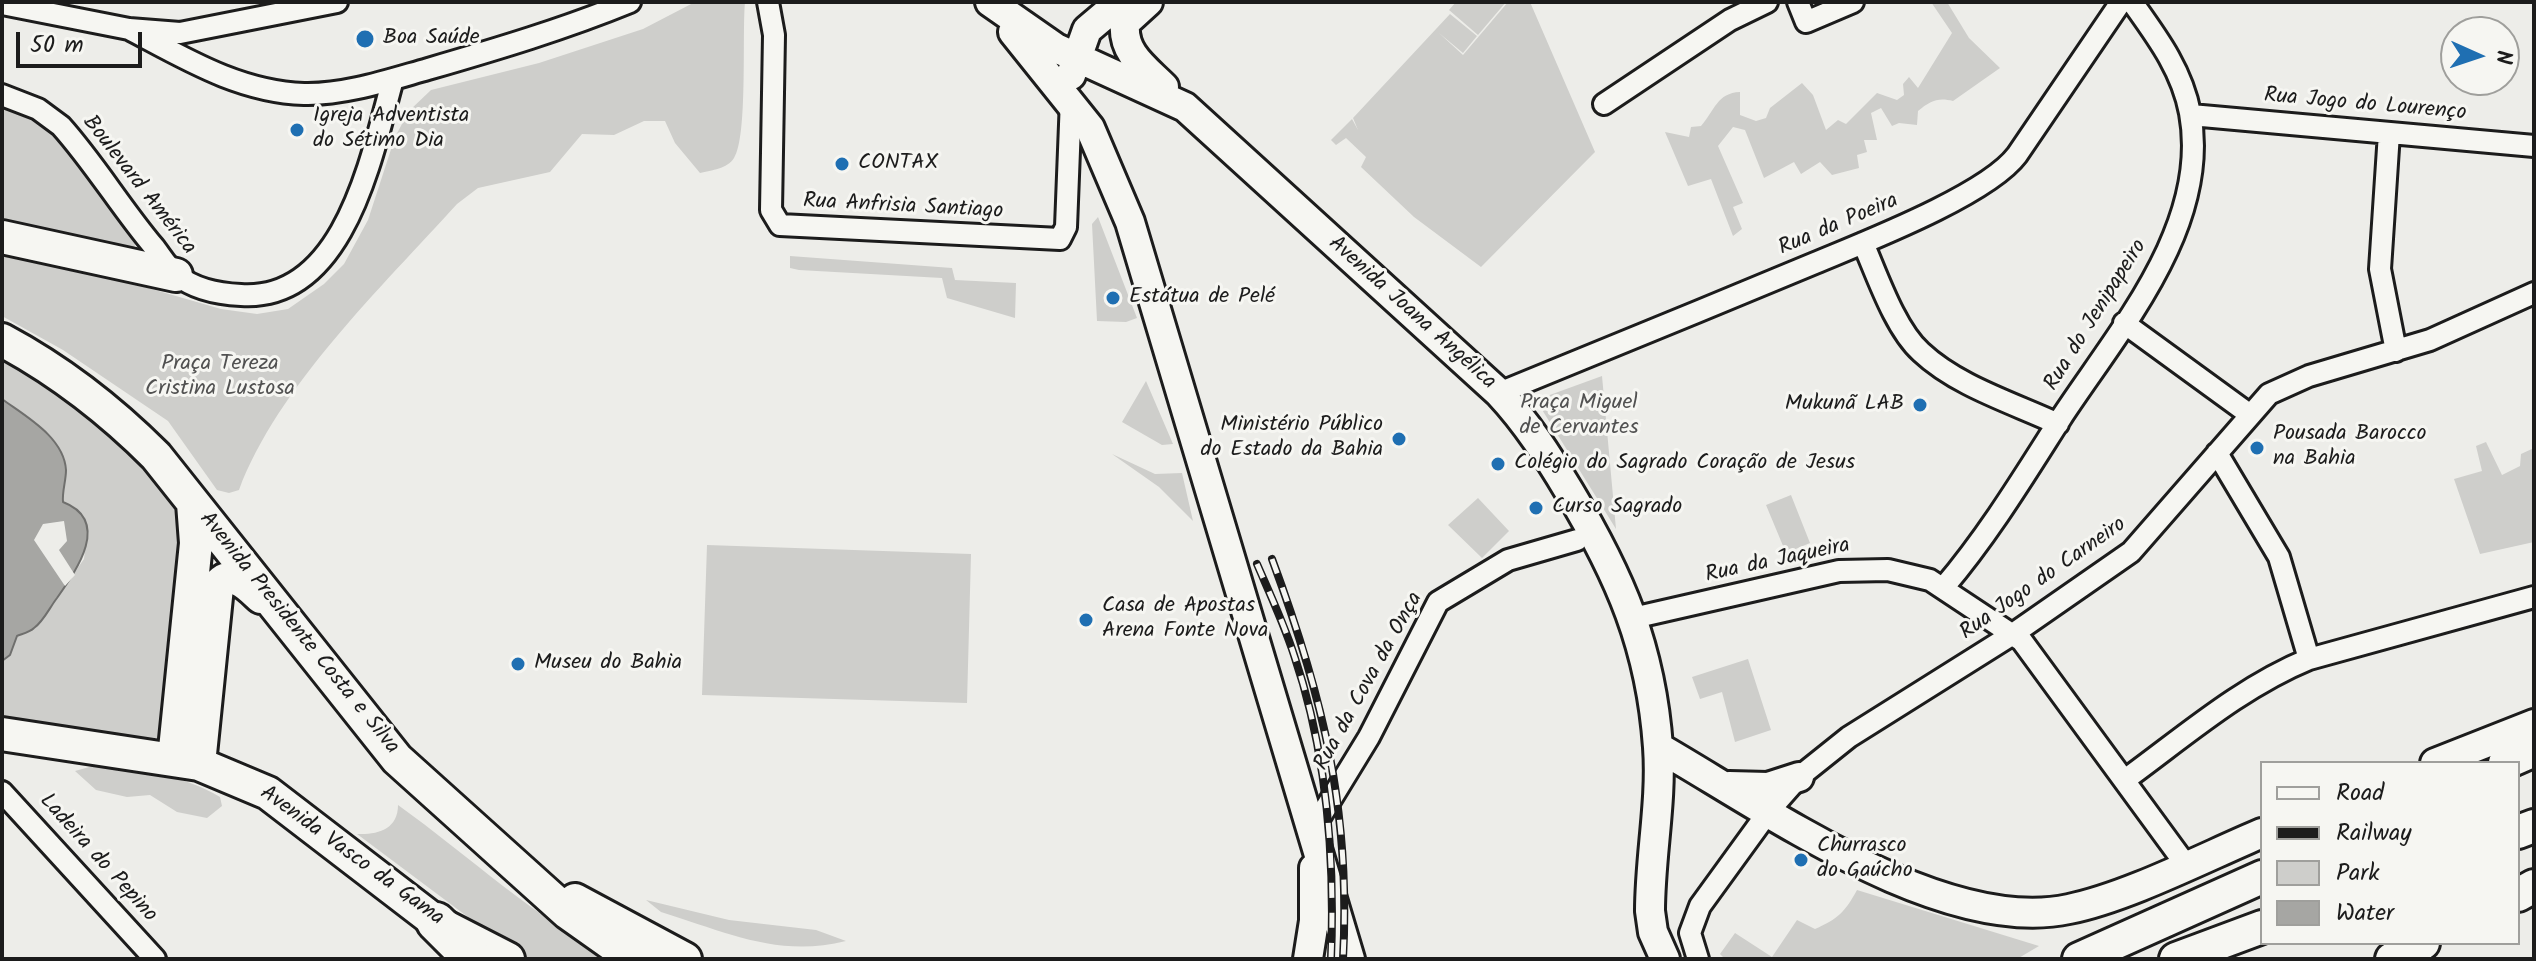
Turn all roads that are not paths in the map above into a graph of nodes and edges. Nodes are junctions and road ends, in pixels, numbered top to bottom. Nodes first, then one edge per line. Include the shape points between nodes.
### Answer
1 (337, 2) edge
2 (630, 2) edge
3 (768, 2) edge
4 (989, 2) edge
5 (1120, 2) edge
6 (1148, 2) edge
7 (1767, 2) edge
8 (1798, 2) edge
9 (1853, 2) edge
10 (2121, 2) edge
11 (2132, 2) edge
12 (2, 4) edge
13 (129, 29) junction
14 (1076, 57) junction
15 (393, 79) junction
16 (2, 95) edge
17 (1071, 99) junction
18 (1604, 104) dead end
19 (1185, 107) junction
20 (2191, 115) junction
21 (2389, 133) junction
22 (2534, 146) edge
23 (2, 237) edge
24 (1863, 243) junction
25 (176, 275) junction
26 (2534, 293) edge
27 (2124, 323) junction
28 (2, 340) edge
29 (2396, 351) junction
30 (1499, 393) junction
31 (2249, 414) junction
32 (2058, 424) junction
33 (2217, 453) junction
34 (193, 503) junction
35 (1577, 540) dead end
36 (1944, 587) junction
37 (2534, 597) edge
38 (281, 616) junction
39 (1633, 618) junction
40 (2013, 634) junction
41 (2309, 659) junction
42 (2534, 724) edge
43 (2, 734) edge
44 (1658, 747) junction
45 (2534, 750) edge
46 (187, 761) junction
47 (2440, 761) edge
48 (2509, 761) edge
49 (1799, 777) junction
50 (2126, 779) junction
51 (1726, 786) junction
52 (2, 792) edge
53 (1769, 811) junction
54 (1311, 832) junction
55 (2260, 834) edge
56 (2186, 865) junction
57 (531, 877) junction
58 (2260, 878) edge
59 (436, 922) junction
60 (2260, 928) edge
61 (2419, 945) edge
62 (1677, 955) edge
63 (155, 959) edge
64 (473, 959) edge
65 (508, 959) edge
66 (633, 959) edge
67 (685, 959) edge
68 (1308, 959) edge
69 (1350, 959) edge
70 (2079, 959) edge
71 (2176, 959) edge
72 (2392, 959) edge

1 - 13 street via 180,33
2 - 15 street
3 - 17 street, Rua Anfrisia Santiago via 774,35 771,210 780,225 1060,239 1066,227
4 - 14 main road, Avenida Joana Angélica via 1027,31
4 - 17 main road
5 - 14 main road via 1087,30
6 - 19 main road via 1125,23 1127,46
7 - 18 street via 1718,27
8 - 9 street via 1806,22
10 - 24 street, Rua da Poeira via 2010,164 1928,213
11 - 20 street, Rua do Jenipapeiro via 2176,67
12 - 13 street
13 - 15 street via 211,72 281,91 331,92
14 - 17 main road
14 - 19 main road, Avenida Joana Angélica
15 - 25 street, Boulevard América via 338,238 300,280 247,296 211,291
16 - 25 street, Boulevard América via 38,109 61,126
17 - 54 main road via 1101,149 1130,222
19 - 30 main road, Avenida Joana Angélica
20 - 21 street, Rua Jogo do Lourenço
20 - 27 street, Rua do Jenipapeiro via 2188,189 2160,264
21 - 22 street, Rua Jogo do Lourenço
21 - 29 street via 2380,269
23 - 25 main road
24 - 30 street, Rua da Poeira
24 - 32 street via 1908,337 1921,353 1964,381
26 - 29 street, Rua Jogo do Carneiro
27 - 31 street
27 - 32 street, Rua do Jenipapeiro
28 - 34 main road, Avenida Presidente Costa e Silva via 51,367 111,412
29 - 31 street, Rua Jogo do Carneiro via 2286,384
30 - 39 main road, Avenida Joana Angélica via 1537,439 1595,535
31 - 33 street, Rua Jogo do Carneiro
32 - 36 street, Rua do Jenipapeiro
33 - 40 street, Rua Jogo do Carneiro via 2131,552
33 - 41 street via 2279,557
34 - 38 main road, Avenida Presidente Costa e Silva
34 - 46 main road
35 - 54 street, Rua da Cova da Onça via 1508,560 1438,602 1369,737
36 - 39 street, Rua da Jaqueira via 1909,573 1864,568
36 - 40 street, Rua da Jaqueira
37 - 41 street
38 - 46 main road via 242,580 223,579 217,587
38 - 57 main road, Avenida Presidente Costa e Silva via 397,759
39 - 44 main road, Avenida Joana Angélica via 1646,663
40 - 49 street, Rua Jogo do Carneiro via 1849,737
40 - 50 street, Rua da Jaqueira
41 - 50 street via 2240,695
42 - 47 main road
43 - 46 main road, Avenida Vasco da Gama
44 - 51 main road
44 - 62 main road, Avenida Joana Angélica via 1650,911
45 - 48 main road
46 - 59 main road, Avenida Vasco da Gama via 268,793
49 - 51 main road via 1768,787
49 - 53 street, Rua Jogo do Carneiro
50 - 56 street, Rua da Jaqueira
51 - 53 main road
52 - 63 street, Ladeira do Pepino
53 - 56 main road via 1910,887 1975,909 2012,914 2072,909
53 - 62 street, Rua Jogo do Carneiro via 1700,906
54 - 68 main road via 1315,881
54 - 69 main road
55 - 56 main road
57 - 66 main road, Avenida Presidente Costa e Silva via 587,929
57 - 67 main road
58 - 70 main road
59 - 64 highway
59 - 65 main road, Avenida Vasco da Gama
60 - 71 main road
61 - 72 main road

